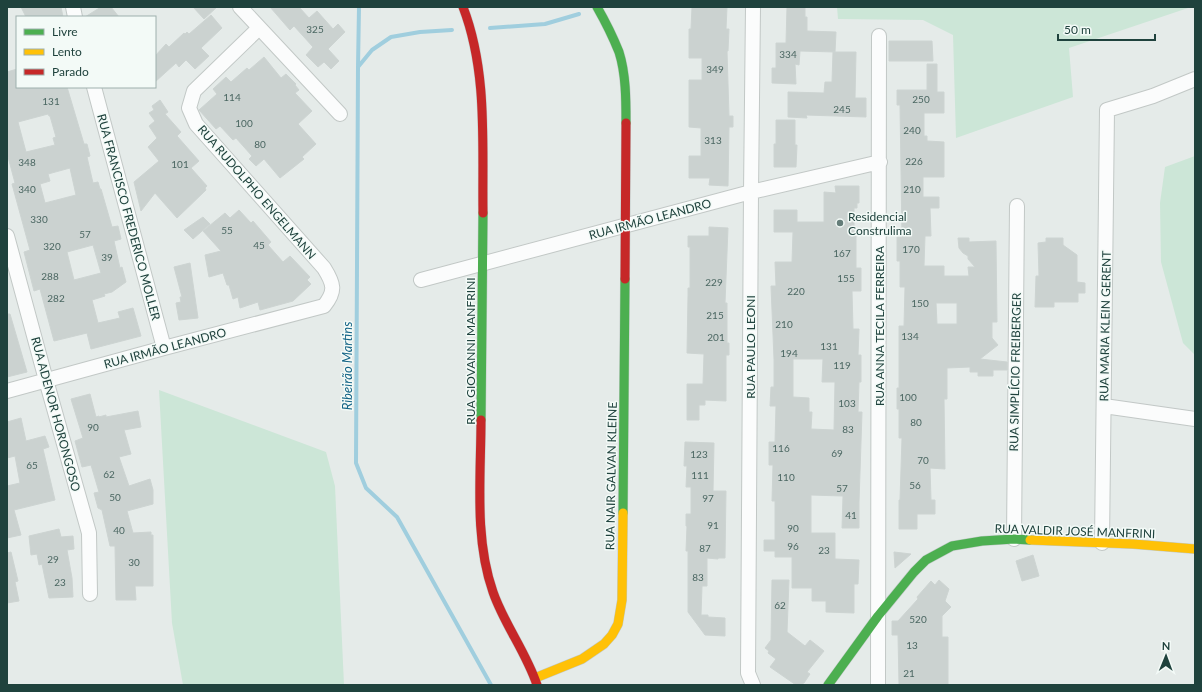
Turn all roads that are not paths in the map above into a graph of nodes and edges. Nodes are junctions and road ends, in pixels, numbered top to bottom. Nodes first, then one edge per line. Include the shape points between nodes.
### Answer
1 (240, 7) edge
2 (463, 7) edge
3 (597, 7) edge
4 (753, 7) edge
5 (259, 28) junction
6 (879, 36) dead end
7 (1195, 79) edge
8 (94, 88) edge
9 (340, 114) dead end
10 (880, 162) junction
11 (750, 192) junction
12 (1017, 206) dead end
13 (626, 225) junction
14 (7, 236) edge
15 (483, 263) junction
16 (421, 280) dead end
17 (324, 306) joint
18 (164, 348) junction
19 (46, 380) junction
20 (7, 391) edge
21 (1104, 406) junction
22 (1195, 419) edge
23 (1014, 539) junction
24 (1102, 543) junction
25 (1195, 549) edge
26 (90, 594) dead end
27 (878, 616) junction
28 (536, 682) edge
29 (753, 685) edge
30 (828, 685) edge
31 (878, 685) edge

1 - 5 street
2 - 15 street, RUA GIOVANNI MANFRINI via 472,34 482,103
3 - 13 street, RUA NAIR GALVAN KLEINE via 619,53 624,78
4 - 11 street, RUA PAULO LEONI
5 - 9 street
5 - 17 street, RUA RUDOLPHO ENGELMANN via 194,91 189,108 196,124 324,268 333,288
6 - 10 street, RUA ANNA TECILA FERREIRA
7 - 21 street, RUA MARIA KLEIN GERENT via 1153,96 1107,110
8 - 18 street, RUA FRANCISCO FREDERICO MOLLER
10 - 11 street, RUA IRMÃO LEANDRO
10 - 27 street, RUA ANNA TECILA FERREIRA
11 - 13 street, RUA IRMÃO LEANDRO
11 - 29 street, RUA PAULO LEONI via 748,673
12 - 23 street, RUA SIMPLÍCIO FREIBERGER
13 - 15 street, RUA IRMÃO LEANDRO
13 - 28 street, RUA NAIR GALVAN KLEINE via 620,614 614,632 601,647
14 - 19 street, RUA ADENOR HORONGOSO
15 - 16 street, RUA IRMÃO LEANDRO
15 - 28 street, RUA GIOVANNI MANFRINI via 480,534 489,581 496,600
17 - 18 street, RUA IRMÃO LEANDRO
18 - 19 street, RUA IRMÃO LEANDRO
19 - 20 street, RUA IRMÃO LEANDRO
19 - 26 street, RUA ADENOR HORONGOSO via 89,533
21 - 22 street
21 - 24 street, RUA MARIA KLEIN GERENT
23 - 24 street, RUA VALDIR JOSÉ MANFRINI
23 - 27 street, RUA VALDIR JOSÉ MANFRINI via 952,546 926,560
24 - 25 street, RUA VALDIR JOSÉ MANFRINI
27 - 30 street, RUA VALDIR JOSÉ MANFRINI
27 - 31 street, RUA ANNA TECILA FERREIRA

